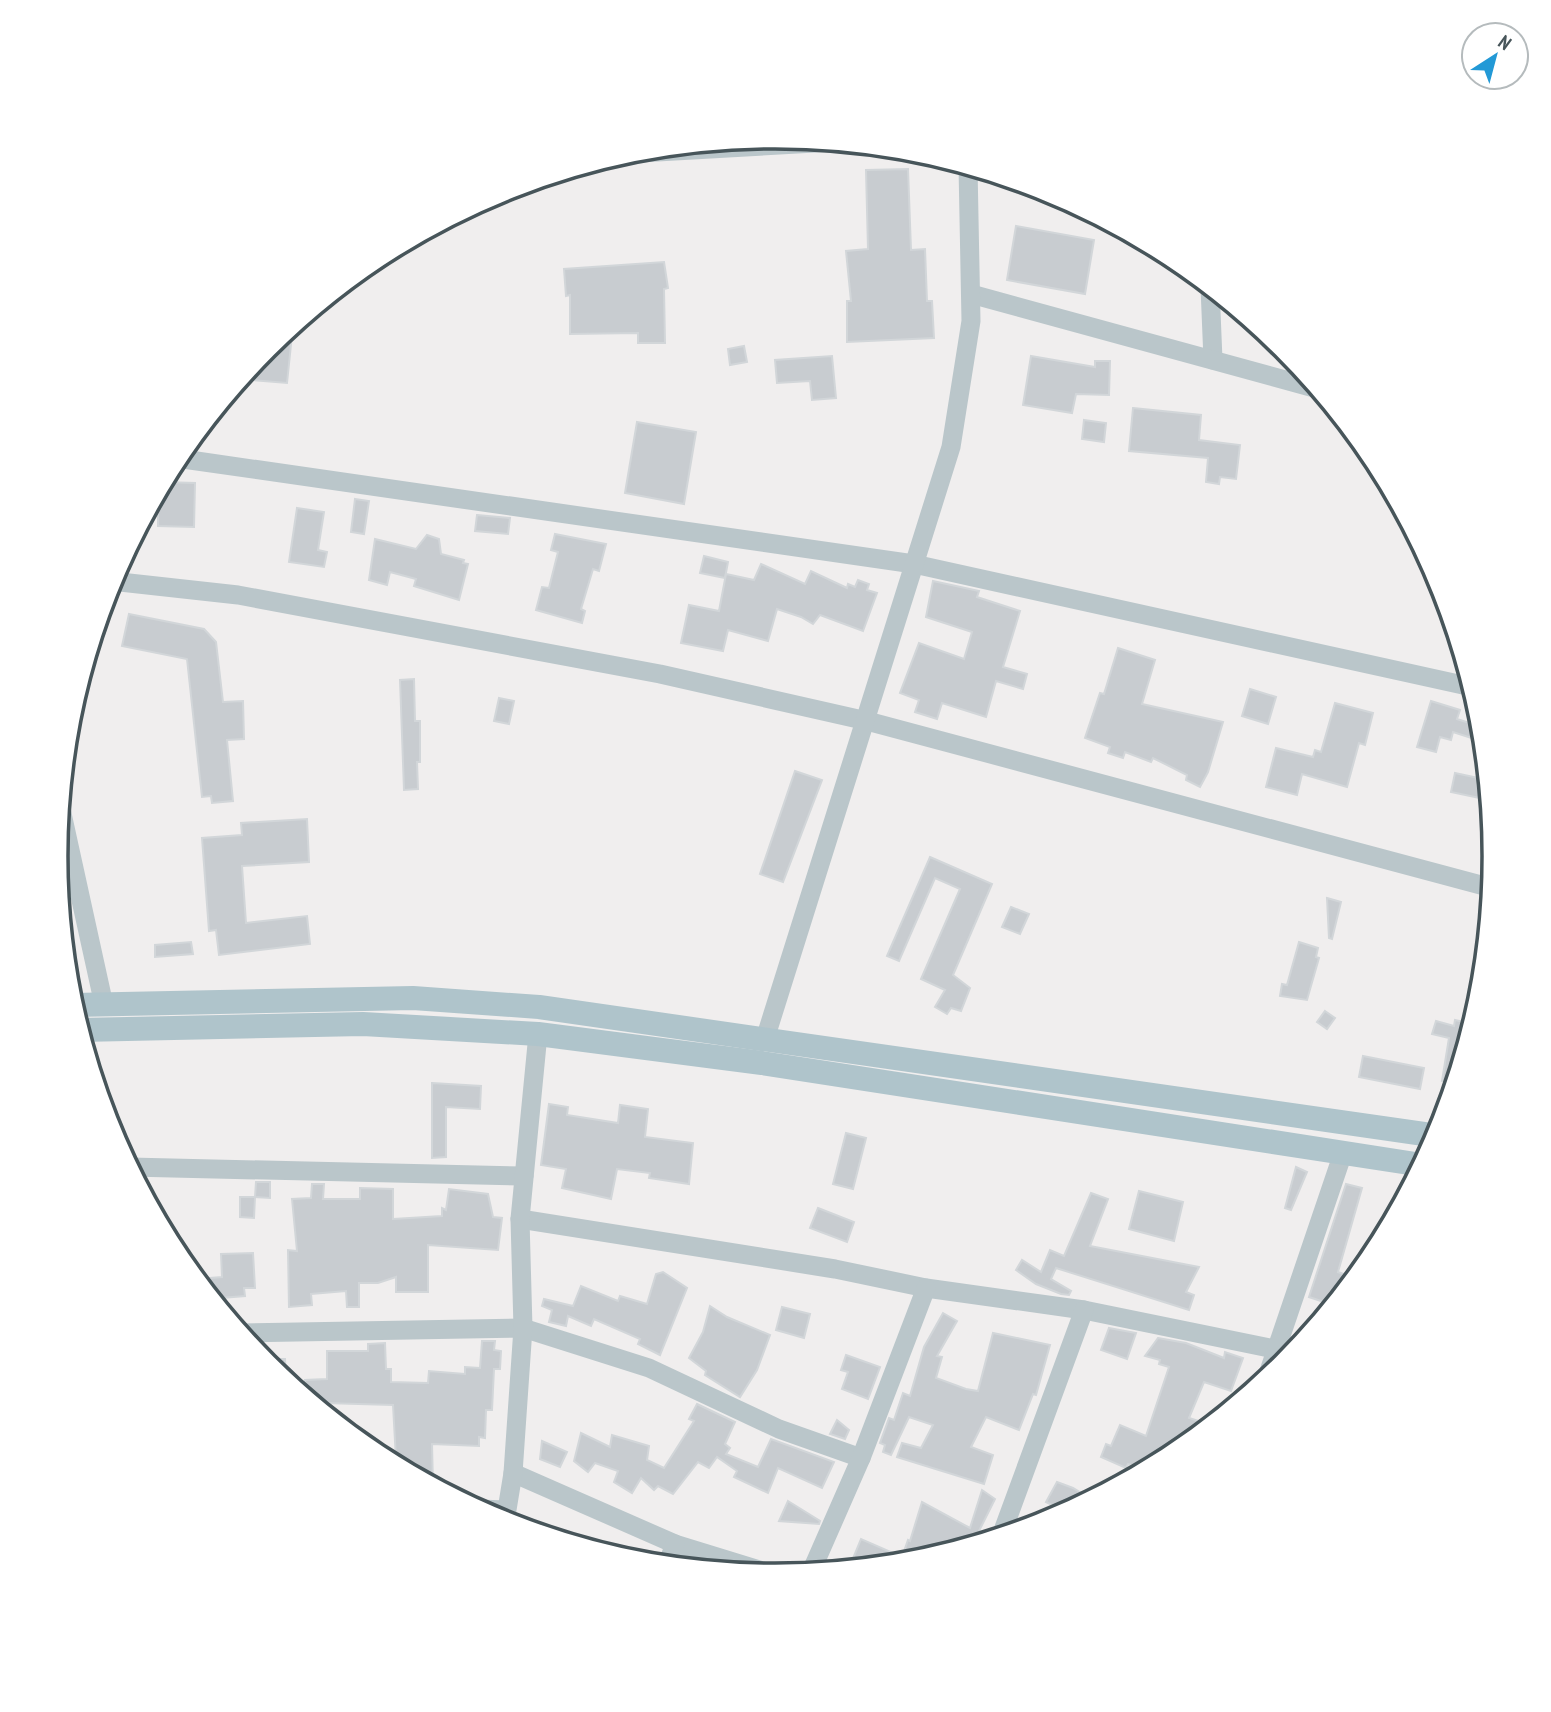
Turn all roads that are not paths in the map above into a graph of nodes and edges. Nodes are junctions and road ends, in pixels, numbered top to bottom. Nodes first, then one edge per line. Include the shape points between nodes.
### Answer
1 (968, 176) edge
2 (971, 294) junction
3 (1211, 299) edge
4 (1213, 360) junction
5 (1302, 385) edge
6 (189, 460) edge
7 (914, 564) junction
8 (123, 582) edge
9 (1462, 685) edge
10 (867, 721) junction
11 (69, 843) edge
12 (1482, 885) edge
13 (84, 1005) edge
14 (104, 1005) junction
15 (90, 1030) edge
16 (538, 1034) junction
17 (765, 1039) junction
18 (727, 1046) junction
19 (1426, 1134) edge
20 (1343, 1153) junction
21 (1412, 1164) edge
22 (140, 1167) edge
23 (524, 1176) junction
24 (520, 1219) junction
25 (926, 1288) junction
26 (1084, 1310) junction
27 (523, 1328) junction
28 (254, 1333) edge
29 (1289, 1342) edge
30 (1281, 1351) edge
31 (861, 1458) junction
32 (513, 1473) junction
33 (506, 1509) edge
34 (1004, 1526) edge
35 (675, 1544) junction
36 (671, 1555) edge
37 (734, 1562) edge
38 (815, 1562) edge

1 - 2 street
2 - 4 street
2 - 7 street via 951,447
3 - 4 street
4 - 5 street
6 - 7 street
7 - 9 street
7 - 10 street
8 - 10 street via 238,595 660,674
10 - 12 street
10 - 17 street
11 - 14 street
13 - 14 main road
14 - 18 main road via 413,998 539,1007
15 - 16 main road via 363,1024
16 - 18 main road
16 - 23 street
17 - 18 main road
17 - 19 main road
18 - 20 main road
20 - 21 main road
20 - 29 street
22 - 23 street
23 - 24 street
24 - 25 street
24 - 27 street
25 - 26 street
25 - 31 street
26 - 30 street
26 - 34 street
27 - 28 street
27 - 31 street via 649,1368 779,1429
27 - 32 street
31 - 38 street
32 - 33 street
32 - 35 street
35 - 36 street
35 - 37 street

